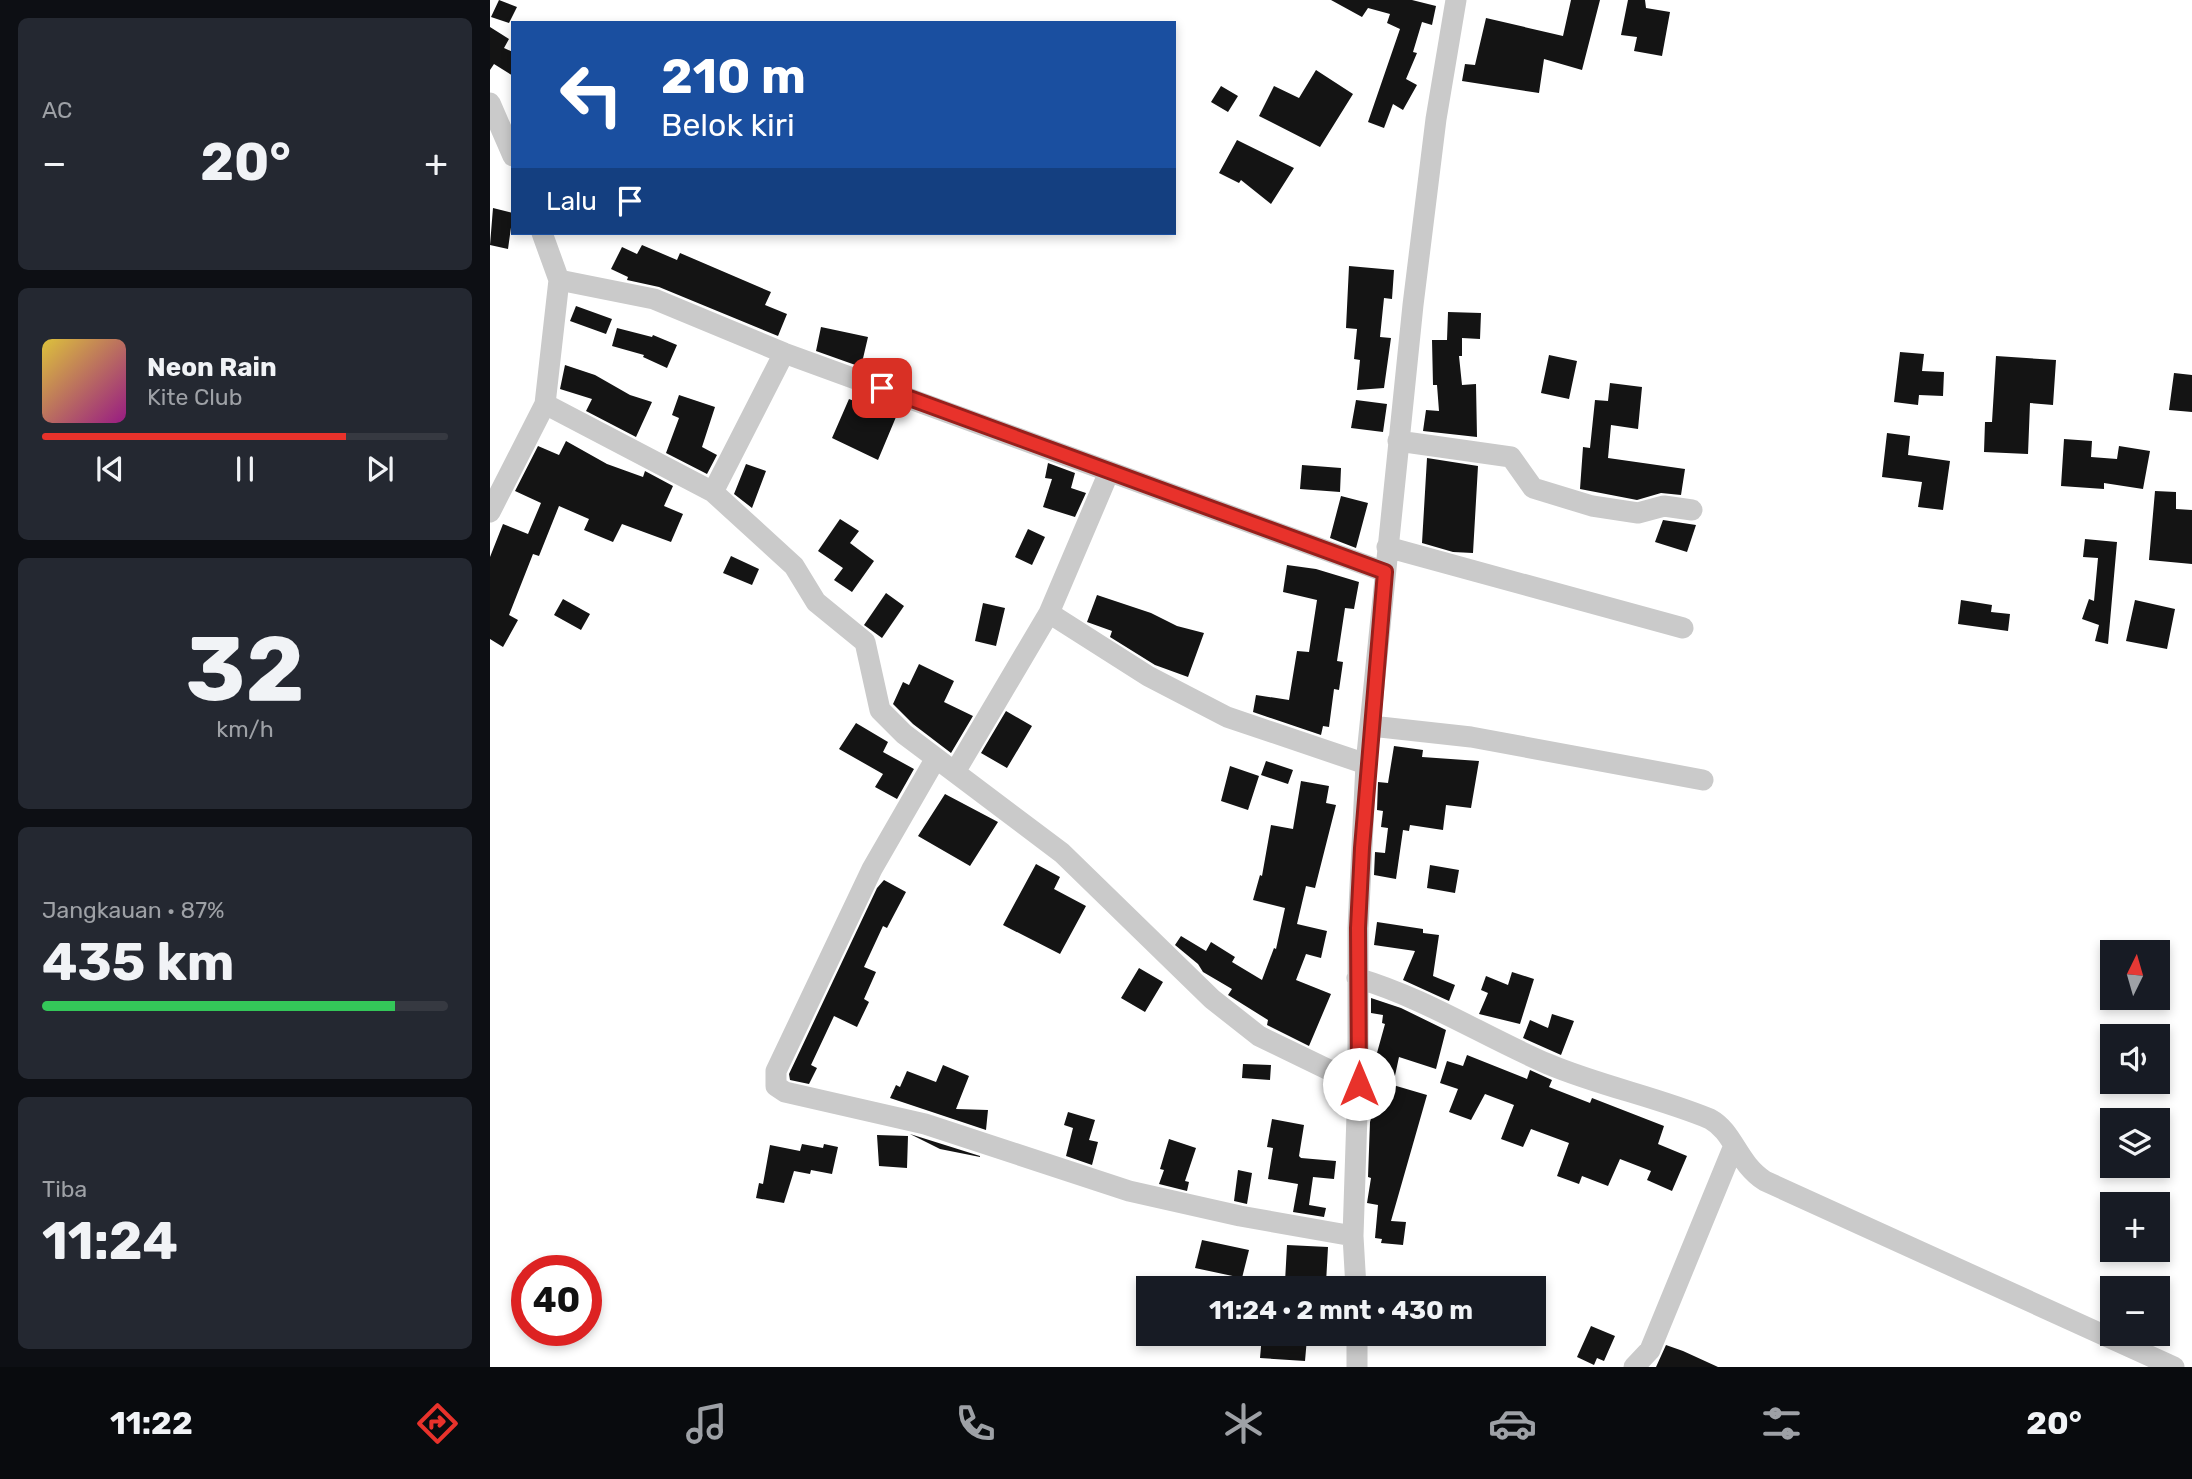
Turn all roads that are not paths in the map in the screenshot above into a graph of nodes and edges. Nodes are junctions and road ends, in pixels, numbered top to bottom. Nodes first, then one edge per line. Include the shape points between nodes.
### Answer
1 (1456, 0) edge
2 (490, 103) edge
3 (511, 151) edge
4 (543, 235) edge
5 (559, 279) junction
6 (783, 353) junction
7 (545, 404) junction
8 (1398, 440) junction
9 (1109, 472) junction
10 (713, 492) junction
11 (1692, 510) dead end
12 (490, 512) edge
13 (1387, 547) junction
14 (1385, 572) junction
15 (1049, 612) junction
16 (1683, 628) dead end
17 (1371, 726) junction
18 (936, 758) junction
19 (1366, 764) junction
20 (955, 772) junction
21 (1703, 780) dead end
22 (1357, 978) junction
23 (1359, 1084) junction
24 (1733, 1148) junction
25 (1353, 1236) junction
26 (1355, 1276) edge
27 (1357, 1346) edge
28 (1357, 1367) edge
29 (1634, 1367) edge
30 (2174, 1367) edge

1 - 8 street via 1436,119
2 - 3 street
4 - 5 street
5 - 6 street via 654,299
5 - 7 street
6 - 9 street
6 - 10 street
7 - 10 street
7 - 12 street
8 - 11 street via 1511,457 1533,488 1592,506 1638,513 1664,506
8 - 13 street
9 - 14 street
9 - 15 street
10 - 18 street via 794,566 816,602 865,642 880,710
13 - 14 street
13 - 16 street
14 - 17 street
15 - 19 street via 1149,676 1227,717
15 - 20 street
17 - 19 street
17 - 21 street via 1471,737
18 - 20 street
18 - 25 street via 872,869 776,1071 776,1086 785,1093 984,1141 1129,1191
19 - 22 street
20 - 23 street via 1062,853 1185,974 1259,1036
22 - 23 street
22 - 24 street via 1418,999 1549,1064 1710,1119 1724,1129
23 - 25 street
24 - 29 street via 1650,1350
24 - 30 street via 1752,1173 1765,1181
25 - 26 street
27 - 28 street

